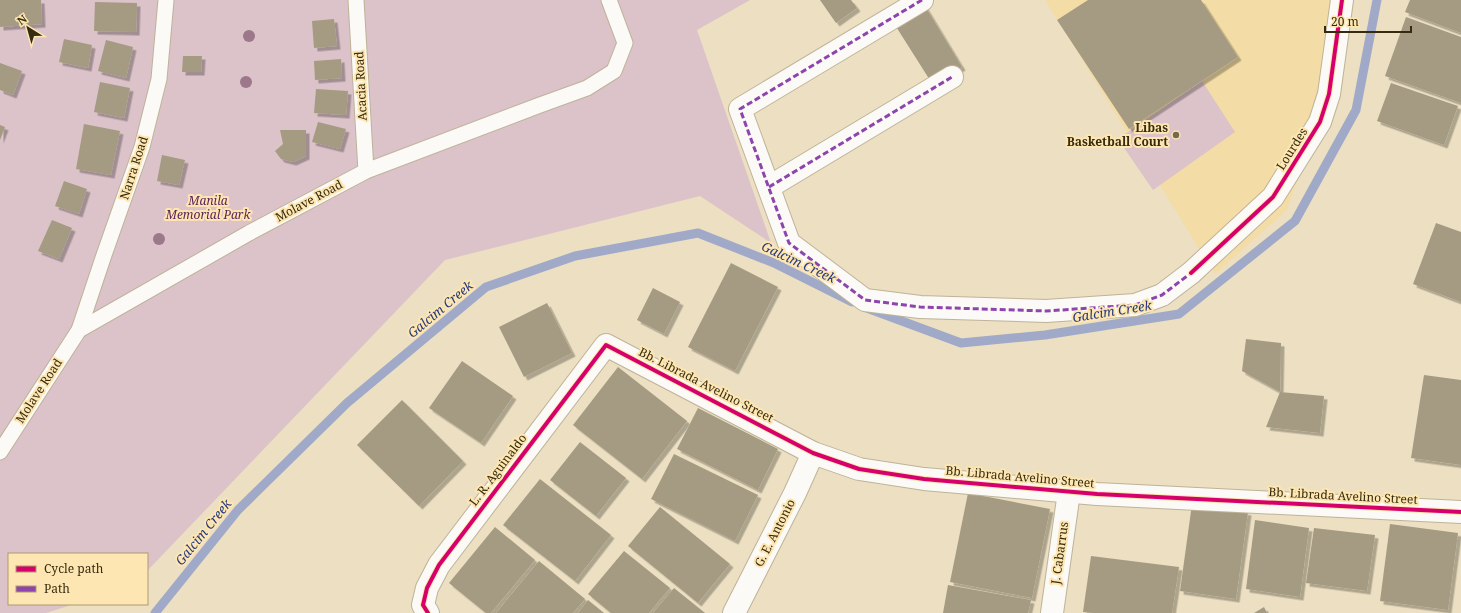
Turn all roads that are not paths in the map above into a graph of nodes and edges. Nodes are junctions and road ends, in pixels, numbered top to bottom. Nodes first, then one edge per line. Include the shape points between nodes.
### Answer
1 (166, 0) edge
2 (356, 0) edge
3 (609, 0) edge
4 (922, 0) edge
5 (1342, 0) edge
6 (952, 77) dead end
7 (366, 171) junction
8 (769, 187) junction
9 (79, 330) junction
10 (606, 345) joint
11 (0, 452) edge
12 (813, 453) junction
13 (1069, 492) junction
14 (1461, 512) edge
15 (428, 613) edge
16 (734, 613) edge
17 (1052, 613) edge

1 - 9 lane, Narra Road via 159,79 142,147
2 - 7 lane, Acacia Road
3 - 7 lane, Molave Road via 625,43 614,70 587,88
4 - 8 street, Lourdes via 740,109
5 - 8 street, Lourdes via 1329,94 1320,122 1273,197 1191,273 1162,295 1135,305 1046,311 920,307 865,300 789,243
6 - 8 street
7 - 9 lane, Molave Road via 249,233
9 - 11 lane, Molave Road
10 - 12 street, Bb. Librada Avelino Street
10 - 15 street, L. R. Aguinaldo via 439,565 427,588 423,605
12 - 13 street, Bb. Librada Avelino Street via 859,469 924,479
12 - 16 street, G. E. Antonio
13 - 14 street, Bb. Librada Avelino Street
13 - 17 street, J. Cabarrus

